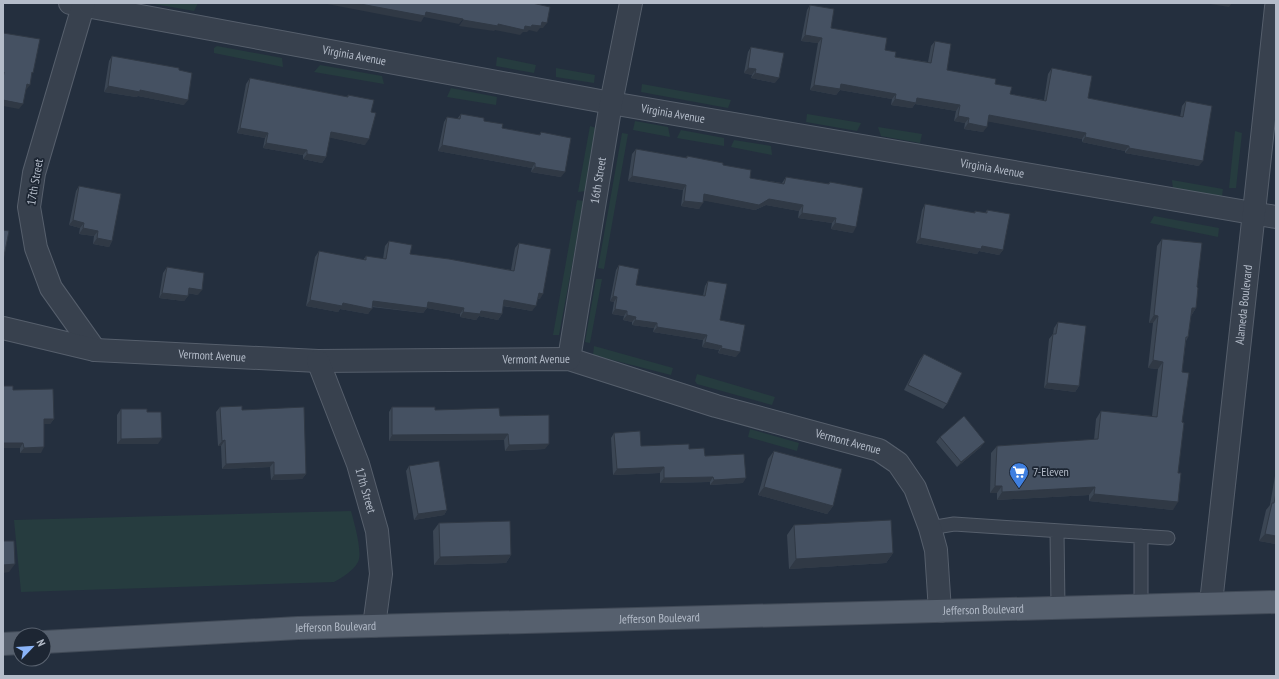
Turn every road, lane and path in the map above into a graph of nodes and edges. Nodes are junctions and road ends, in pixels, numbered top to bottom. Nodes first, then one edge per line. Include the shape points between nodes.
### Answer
1 (631, 3) edge
2 (79, 4) edge
3 (1276, 7) edge
4 (611, 103) junction
5 (1254, 212) junction
6 (1276, 217) edge
7 (3, 328) edge
8 (95, 350) junction
9 (569, 359) junction
10 (318, 361) junction
11 (930, 528) junction
12 (1057, 531) junction
13 (1142, 536) junction
14 (1168, 538) dead end
15 (1276, 602) edge
16 (1211, 603) junction
17 (1141, 606) junction
18 (1058, 608) junction
19 (940, 611) junction
20 (374, 626) junction
21 (52, 642) edge

1 - 4 street, 16th Street
2 - 4 street, Virginia Avenue
2 - 8 street, 17th Street via 34,173 29,207 36,248 51,288
3 - 5 street, Alameda Boulevard
4 - 5 street, Virginia Avenue
4 - 9 street, 16th Street
5 - 6 street, Virginia Avenue
5 - 16 street, Alameda Boulevard
7 - 8 street, Vermont Avenue
8 - 10 street, Vermont Avenue
9 - 10 street, Vermont Avenue
9 - 11 street, Vermont Avenue via 716,406 879,450 898,463 915,488
10 - 20 street, 17th Street via 358,464 377,531 381,574
11 - 12 lane via 954,524
11 - 19 street, Vermont Avenue via 936,550
12 - 13 lane
12 - 18 lane
13 - 14 lane
13 - 17 lane
15 - 16 main road, Jefferson Boulevard
16 - 17 main road, Jefferson Boulevard
17 - 18 main road, Jefferson Boulevard
18 - 19 main road, Jefferson Boulevard
19 - 20 main road, Jefferson Boulevard
20 - 21 main road, Jefferson Boulevard

